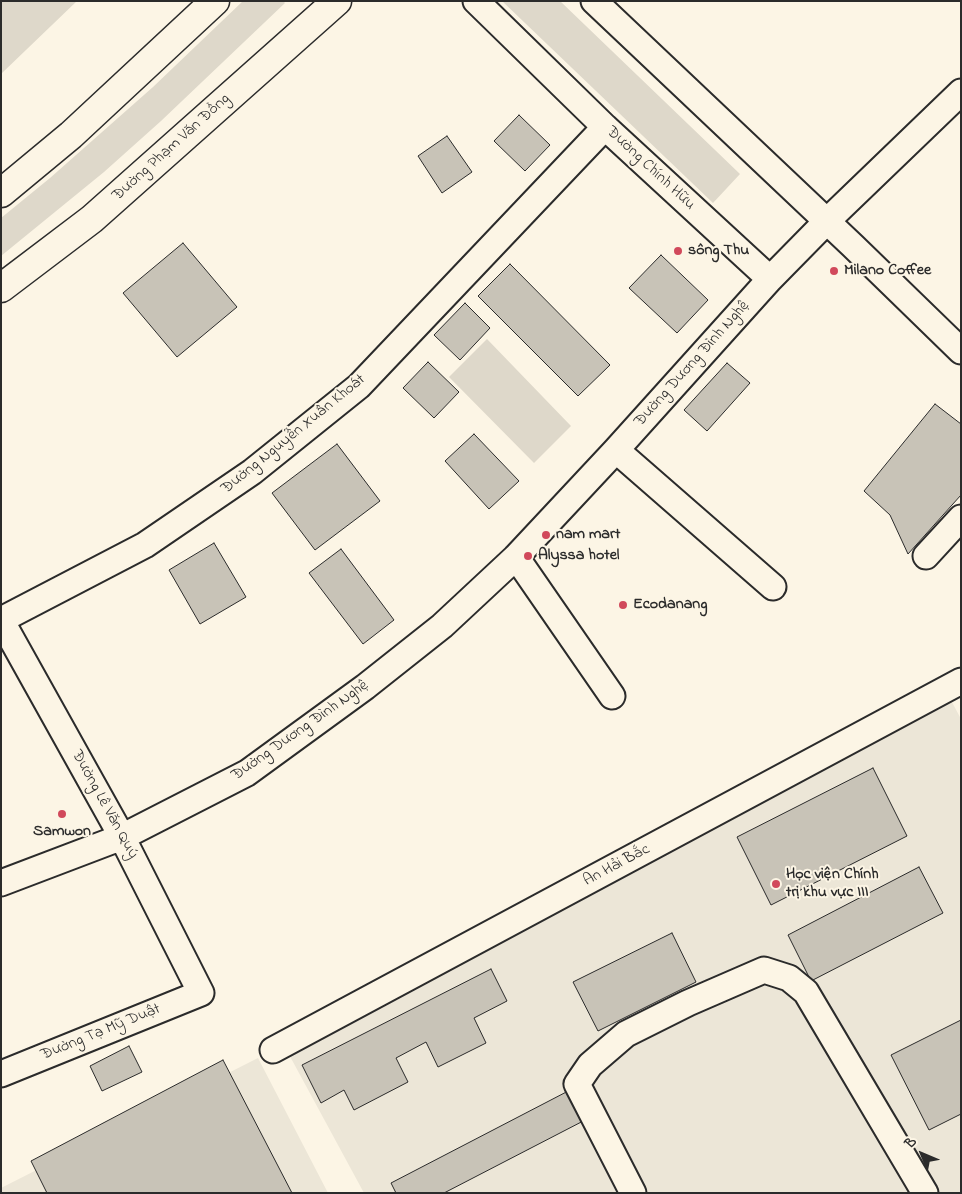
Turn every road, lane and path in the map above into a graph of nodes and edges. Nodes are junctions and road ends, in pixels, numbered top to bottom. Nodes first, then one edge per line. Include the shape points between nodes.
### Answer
1 (215, 1) edge
2 (337, 1) edge
3 (476, 1) edge
4 (594, 1) edge
5 (960, 95) edge
6 (604, 127) junction
7 (1, 193) edge
8 (826, 222) junction
9 (770, 279) junction
10 (1, 288) edge
11 (961, 351) edge
12 (616, 450) junction
13 (961, 518) edge
14 (926, 556) dead end
15 (516, 557) junction
16 (773, 587) dead end
17 (1, 620) edge
18 (961, 681) edge
19 (612, 696) dead end
20 (122, 837) junction
21 (1, 883) edge
22 (201, 993) joint
23 (273, 1050) dead end
24 (1, 1074) edge
25 (633, 1193) edge
26 (926, 1193) edge

1 - 7 main road via 71,135
2 - 10 main road, Đường Phạm Văn Đồng via 92,220
3 - 6 street, Đường Chính Hữu
4 - 8 street
5 - 8 street
6 - 9 street, Đường Chính Hữu
6 - 17 street, Đường Nguyễn Xuân Khoát via 359,386 252,472 145,545
8 - 9 street
8 - 11 street
9 - 12 street, Đường Dương Đình Nghệ
12 - 15 street, Đường Dương Đình Nghệ
12 - 16 street
13 - 14 street
15 - 19 street
15 - 20 street, Đường Dương Đình Nghệ via 442,626 247,773
17 - 20 street, Đường Lê Văn Quý
18 - 23 street, An Hải Bắc
20 - 21 street, Đường Dương Đình Nghệ
20 - 22 street, Đường Lê Văn Quý
22 - 24 street, Đường Tạ Mỹ Duật
25 - 26 street via 577,1084 590,1065 626,1034 764,970 789,978 806,992

